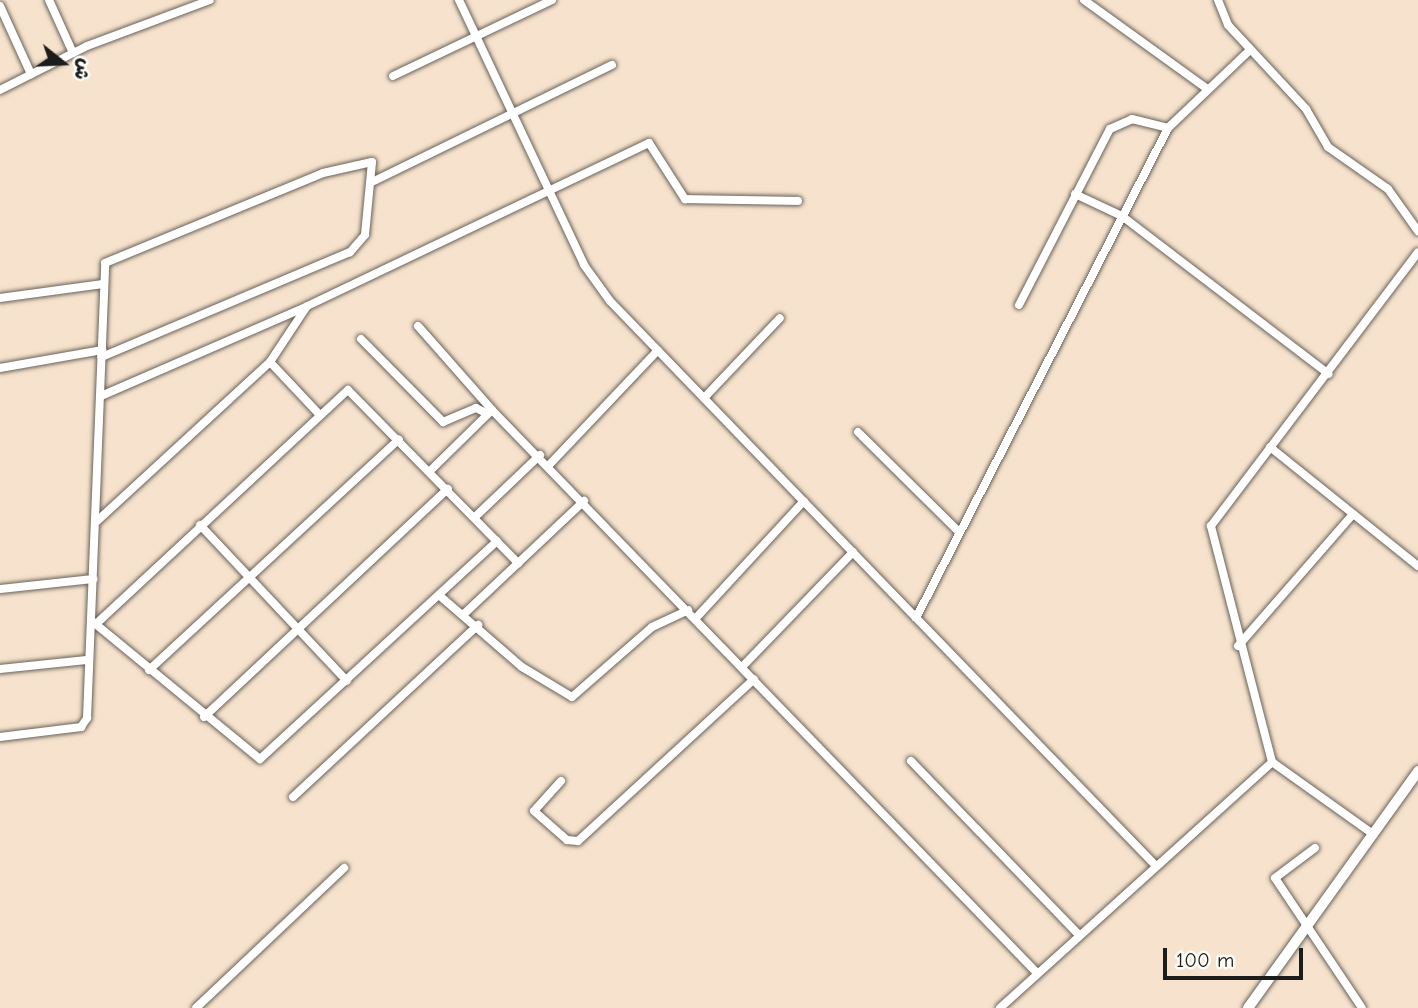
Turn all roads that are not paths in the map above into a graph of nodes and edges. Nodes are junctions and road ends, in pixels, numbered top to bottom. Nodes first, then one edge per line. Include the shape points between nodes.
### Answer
1 (49, 0) edge
2 (210, 0) edge
3 (458, 0) edge
4 (552, 0) edge
5 (1084, 0) edge
6 (1218, 0) edge
7 (0, 6) edge
8 (476, 38) junction
9 (1250, 50) junction
10 (73, 54) junction
11 (612, 65) dead end
12 (31, 74) junction
13 (393, 76) dead end
14 (1206, 88) junction
15 (0, 90) edge
16 (513, 115) junction
17 (1168, 128) junction
18 (372, 182) junction
19 (549, 191) junction
20 (1075, 194) junction
21 (798, 201) dead end
22 (1122, 216) junction
23 (1418, 231) edge
24 (1418, 252) edge
25 (103, 284) junction
26 (0, 298) edge
27 (1019, 305) dead end
28 (307, 306) junction
29 (780, 318) dead end
30 (418, 326) dead end
31 (360, 340) dead end
32 (658, 350) junction
33 (102, 353) junction
34 (270, 362) junction
35 (0, 368) edge
36 (1329, 374) junction
37 (101, 396) junction
38 (704, 398) junction
39 (490, 412) junction
40 (319, 414) junction
41 (859, 432) dead end
42 (399, 439) junction
43 (1269, 446) junction
44 (540, 456) junction
45 (549, 465) junction
46 (429, 471) junction
47 (448, 489) junction
48 (584, 501) junction
49 (804, 502) junction
50 (1353, 514) junction
51 (475, 517) junction
52 (96, 522) junction
53 (200, 525) junction
54 (959, 532) junction
55 (497, 541) junction
56 (853, 552) junction
57 (518, 563) junction
58 (1418, 566) edge
59 (248, 577) junction
60 (93, 579) junction
61 (0, 589) edge
62 (440, 596) junction
63 (688, 610) junction
64 (464, 614) junction
65 (696, 618) junction
66 (916, 618) junction
67 (93, 622) junction
68 (478, 625) junction
69 (298, 629) junction
70 (1238, 646) junction
71 (87, 660) junction
72 (743, 667) junction
73 (0, 669) edge
74 (149, 670) junction
75 (754, 679) junction
76 (347, 681) junction
77 (204, 717) junction
78 (0, 737) edge
79 (911, 761) dead end
80 (1272, 762) junction
81 (1418, 771) edge
82 (561, 781) dead end
83 (293, 797) dead end
84 (1373, 834) junction
85 (1315, 848) dead end
86 (1154, 864) junction
87 (344, 868) dead end
88 (1306, 928) junction
89 (1078, 934) junction
90 (1036, 972) junction
91 (196, 1008) edge
92 (1000, 1008) edge
93 (1248, 1008) edge
94 (1362, 1008) edge

1 - 10 street
2 - 10 street
3 - 8 street
4 - 8 street
5 - 14 street
6 - 9 street
7 - 12 street
8 - 13 street
8 - 16 street
9 - 14 street
9 - 23 street via 1306,109 1328,147 1388,188
10 - 12 street
11 - 16 street
12 - 15 street
14 - 17 street
16 - 18 street
16 - 19 street
17 - 20 street via 1121,121
17 - 22 street
18 - 25 street via 369,160 323,173 108,261
18 - 33 street via 365,235 351,252
19 - 21 street via 649,143 685,199
19 - 28 street
19 - 32 street via 584,265
20 - 22 street
20 - 27 street
22 - 36 street
22 - 54 street
24 - 36 street
25 - 26 street
25 - 33 street
28 - 34 street
28 - 37 street
29 - 38 street
30 - 39 street
31 - 39 street via 443,422 476,408
32 - 38 street
32 - 45 street
33 - 35 street
33 - 37 street
34 - 40 street
34 - 52 street
36 - 43 street
37 - 52 street
38 - 49 street
39 - 44 street
39 - 46 street
40 - 42 street via 352,390
40 - 53 street
41 - 54 street
42 - 46 street
42 - 59 street
43 - 50 street
43 - 70 street via 1211,526
44 - 45 street
44 - 51 street
45 - 48 street
46 - 47 street
47 - 51 street
47 - 69 street
48 - 57 street
48 - 63 street
49 - 56 street
49 - 65 street
50 - 58 street
50 - 70 street
51 - 55 street
52 - 60 street
53 - 59 street
53 - 67 street
54 - 66 street
55 - 57 street
55 - 62 street
56 - 66 street
56 - 72 street
57 - 64 street
59 - 69 street
59 - 74 street
60 - 61 street
60 - 67 street
62 - 64 street
62 - 76 street
63 - 65 street
63 - 68 street via 652,627 572,698 522,667
64 - 68 street
65 - 72 street
66 - 86 street
67 - 71 street
67 - 74 street
68 - 83 street
69 - 76 street
69 - 77 street
70 - 80 street
71 - 73 street
71 - 78 street via 81,727
72 - 75 street
74 - 77 street
75 - 82 street via 578,842 567,840 534,811
75 - 90 street
76 - 77 street via 260,760
79 - 89 street
80 - 84 street
80 - 86 street
81 - 84 street
84 - 88 street
85 - 88 street via 1275,878
86 - 89 street
87 - 91 street
88 - 93 street
88 - 94 street
89 - 90 street
90 - 92 street

